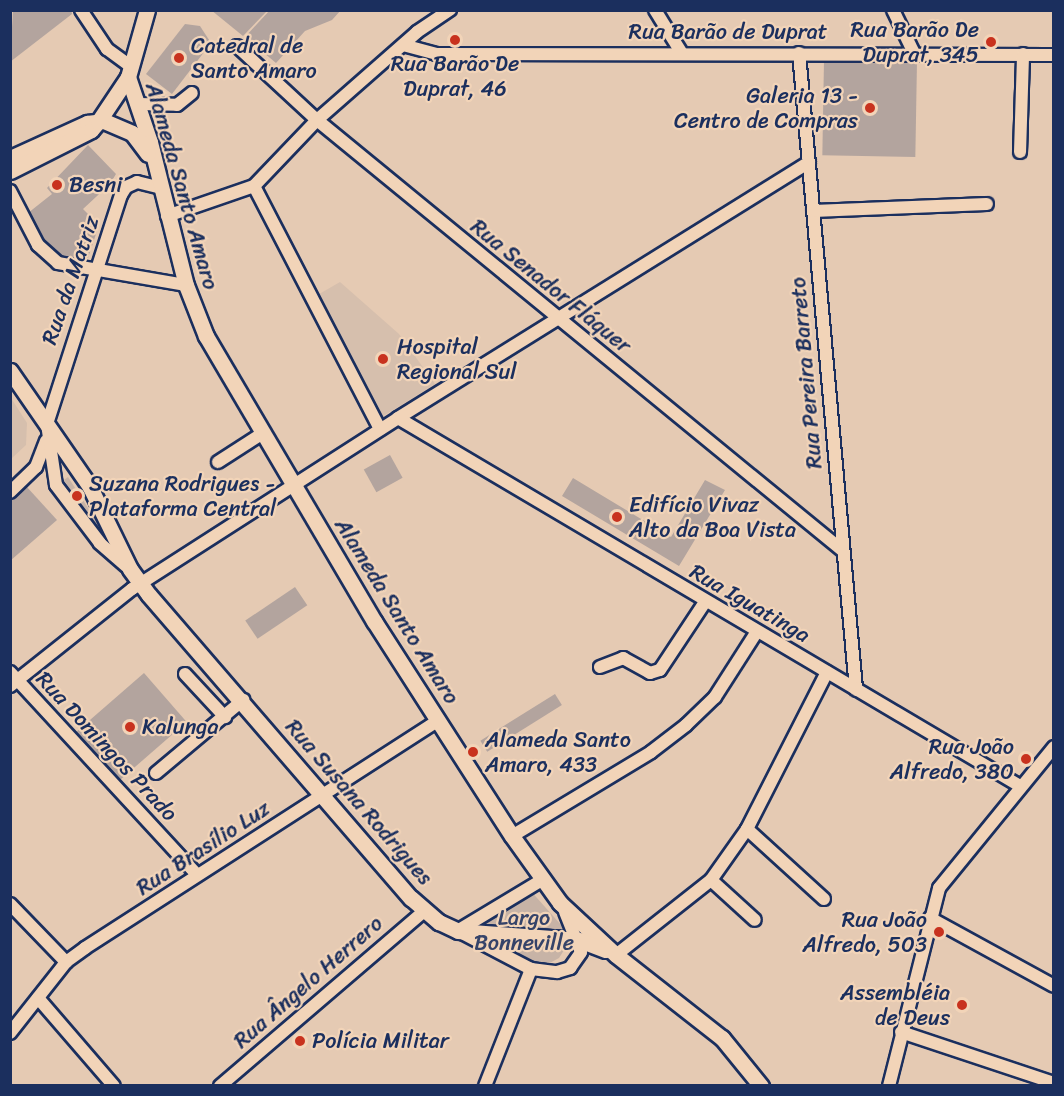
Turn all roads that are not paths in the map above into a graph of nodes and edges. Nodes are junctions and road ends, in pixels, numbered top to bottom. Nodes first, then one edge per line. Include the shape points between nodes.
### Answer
1 (81, 10) edge
2 (147, 10) edge
3 (450, 10) edge
4 (655, 10) edge
5 (893, 10) edge
6 (403, 45) junction
7 (237, 46) dead end
8 (681, 52) junction
9 (799, 53) junction
10 (914, 53) junction
11 (1023, 54) junction
12 (1053, 55) edge
13 (129, 71) junction
14 (192, 93) dead end
15 (138, 104) junction
16 (317, 120) junction
17 (98, 122) junction
18 (1020, 152) dead end
19 (10, 158) edge
20 (153, 160) junction
21 (809, 162) junction
22 (10, 171) edge
23 (254, 186) junction
24 (161, 188) junction
25 (10, 191) edge
26 (987, 204) dead end
27 (813, 211) junction
28 (167, 216) junction
29 (96, 271) junction
30 (186, 285) junction
31 (557, 319) junction
32 (10, 371) edge
33 (398, 418) junction
34 (47, 424) junction
35 (380, 429) junction
36 (263, 433) junction
37 (46, 440) junction
38 (218, 462) dead end
39 (292, 484) junction
40 (10, 492) edge
41 (843, 551) junction
42 (129, 569) junction
43 (141, 584) junction
44 (705, 602) junction
45 (756, 633) junction
46 (600, 667) dead end
47 (827, 672) junction
48 (185, 674) dead end
49 (13, 679) edge
50 (856, 689) junction
51 (243, 700) junction
52 (225, 717) junction
53 (439, 720) junction
54 (1053, 747) edge
55 (156, 773) dead end
56 (1020, 786) junction
57 (322, 796) junction
58 (747, 829) junction
59 (512, 836) junction
60 (197, 875) junction
61 (542, 880) junction
62 (711, 880) junction
63 (824, 899) dead end
64 (560, 903) junction
65 (10, 904) edge
66 (424, 911) junction
67 (930, 918) junction
68 (755, 920) dead end
69 (458, 931) junction
70 (579, 940) junction
71 (616, 955) junction
72 (66, 962) junction
73 (531, 969) junction
74 (1053, 986) edge
75 (38, 998) junction
76 (901, 1032) junction
77 (10, 1034) edge
78 (1053, 1083) edge
79 (223, 1085) edge
80 (114, 1086) edge
81 (485, 1086) edge
82 (761, 1086) edge
83 (889, 1086) edge

1 - 13 street via 107,49
2 - 13 main road
3 - 6 street
4 - 8 street
5 - 10 street
6 - 8 street, Rua Barão de Duprat via 436,54
6 - 16 street
7 - 16 street, Rua Senador Fláquer
8 - 9 street, Rua Barão de Duprat
9 - 10 street, Rua Barão de Duprat
9 - 21 street, Rua Pereira Barreto
10 - 11 street, Rua Barão de Duprat
11 - 12 street, Rua Barão de Duprat
11 - 18 street
13 - 15 main road, Alameda Santo Amaro
13 - 17 main road
14 - 15 street via 177,105
15 - 20 main road, Alameda Santo Amaro
16 - 23 street
16 - 31 street, Rua Senador Fláquer
17 - 19 main road via 87,123
17 - 20 main road via 118,124 132,133
17 - 22 main road via 91,130
20 - 24 main road, Alameda Santo Amaro
21 - 27 street, Rua Pereira Barreto
21 - 31 street
23 - 28 street
23 - 35 street
24 - 28 main road, Alameda Santo Amaro
24 - 29 street, Rua da Matriz via 144,182 126,187
25 - 29 street via 47,257
26 - 27 street
27 - 41 street, Rua Pereira Barreto
28 - 30 main road, Alameda Santo Amaro
29 - 30 street
29 - 34 street, Rua da Matriz
30 - 36 main road, Alameda Santo Amaro via 206,336
31 - 33 street
31 - 41 street, Rua Senador Fláquer
32 - 34 main road
33 - 35 street
33 - 44 street, Rua Iguatinga
34 - 37 street, Rua Susana Rodrigues
34 - 42 main road, Rua Susana Rodrigues via 90,486
35 - 39 street
36 - 38 street
36 - 39 main road, Alameda Santo Amaro
37 - 40 street via 36,467
37 - 42 street, Rua Susana Rodrigues via 56,485 100,543
39 - 43 street
39 - 53 main road, Alameda Santo Amaro
41 - 50 street, Rua Pereira Barreto
42 - 43 main road, Rua Susana Rodrigues
43 - 49 street
43 - 51 main road, Rua Susana Rodrigues
44 - 45 street, Rua Iguatinga
44 - 46 street via 660,670 650,673 623,658
45 - 47 street, Rua Iguatinga
45 - 59 street via 715,697 686,725 651,752
47 - 50 street, Rua Iguatinga
47 - 58 street
48 - 52 street
49 - 60 street, Rua Domingos Prado
50 - 56 street, Rua Iguatinga
51 - 52 street
51 - 57 main road, Rua Susana Rodrigues
52 - 55 street
53 - 57 street, Rua Brasílio Luz
53 - 59 main road, Alameda Santo Amaro
54 - 56 street
56 - 67 street via 947,875
57 - 60 street, Rua Brasílio Luz
57 - 66 main road, Rua Susana Rodrigues
58 - 62 street
58 - 63 street
59 - 61 main road, Alameda Santo Amaro
60 - 72 street, Rua Brasílio Luz
61 - 64 main road, Alameda Santo Amaro
61 - 69 street
62 - 68 street
62 - 71 street
64 - 70 street
64 - 71 main road, Alameda Santo Amaro
65 - 72 street
66 - 69 main road, Rua Susana Rodrigues
66 - 79 street, Rua Ângelo Herrero
67 - 74 street
67 - 76 street
69 - 70 main road, Rua Susana Rodrigues
69 - 73 street
70 - 71 main road, Rua Susana Rodrigues
70 - 73 street via 580,952 570,968 557,972
71 - 82 main road, Alameda Santo Amaro via 722,1038
72 - 75 street, Rua Brasílio Luz
73 - 81 street
75 - 77 street, Rua Brasílio Luz
75 - 80 street
76 - 78 street
76 - 83 street

